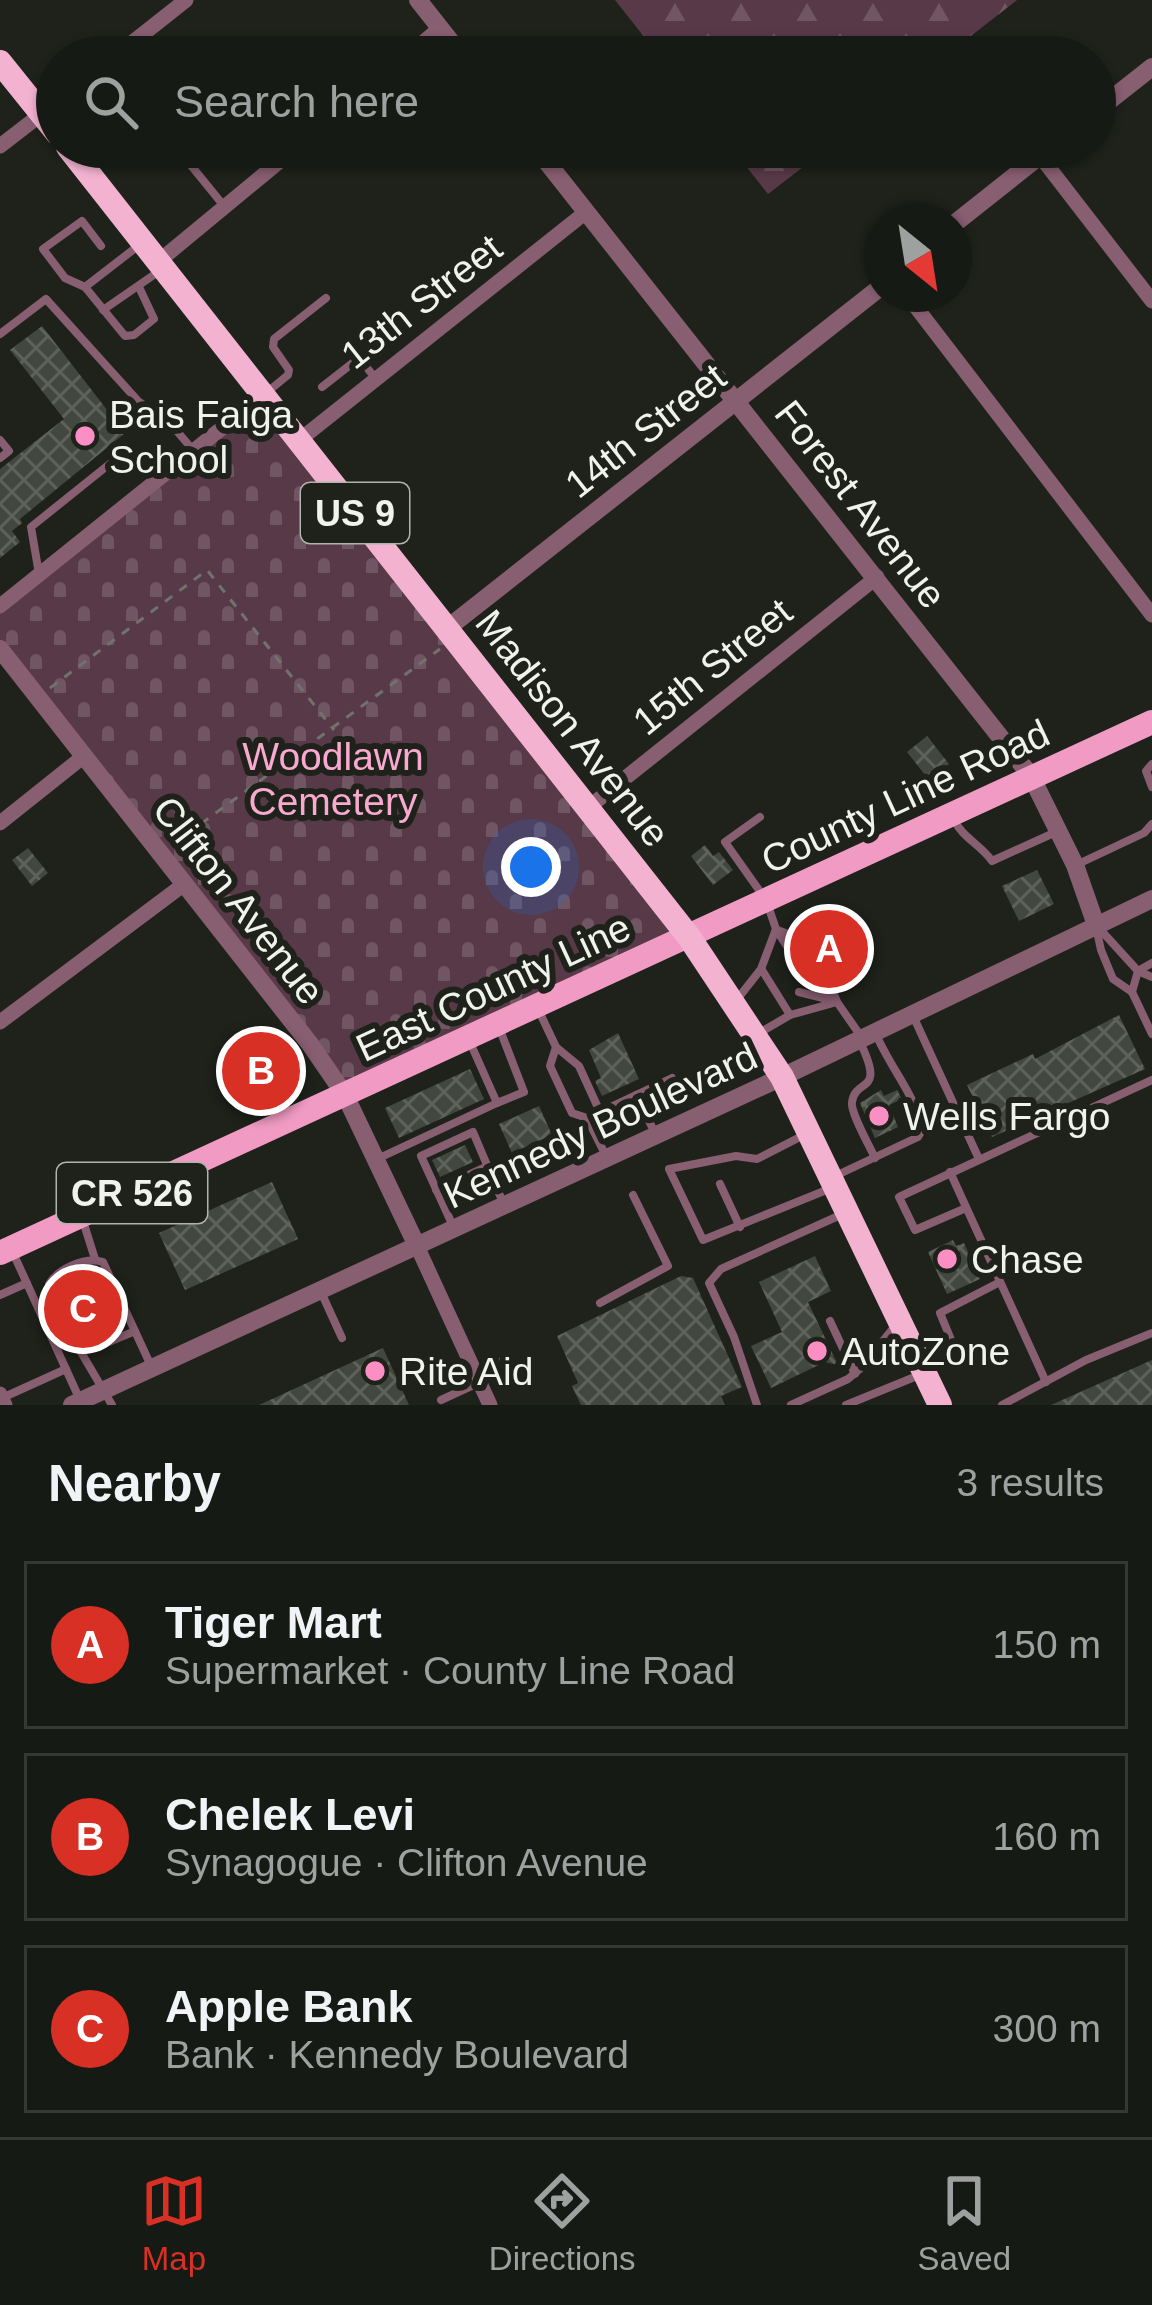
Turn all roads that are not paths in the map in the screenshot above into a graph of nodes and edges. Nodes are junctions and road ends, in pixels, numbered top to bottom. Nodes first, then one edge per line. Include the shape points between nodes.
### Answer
1 (186, 0) edge
2 (418, 0) edge
3 (440, 28) junction
4 (141, 36) edge
5 (431, 36) edge
6 (446, 36) edge
7 (0, 62) edge
8 (1152, 67) edge
9 (1116, 95) edge
10 (36, 100) edge
11 (36, 126) edge
12 (0, 146) edge
13 (85, 168) edge
14 (193, 168) edge
15 (272, 168) edge
16 (551, 168) edge
17 (1026, 168) edge
18 (1057, 168) edge
19 (225, 207) junction
20 (972, 210) edge
21 (586, 212) junction
22 (101, 246) dead end
23 (156, 257) junction
24 (86, 287) junction
25 (140, 287) junction
26 (326, 298) dead end
27 (864, 300) edge
28 (1152, 302) edge
29 (103, 310) junction
30 (920, 312) edge
31 (0, 334) edge
32 (376, 379) junction
33 (322, 387) dead end
34 (262, 396) junction
35 (736, 400) junction
36 (0, 440) edge
37 (297, 442) junction
38 (194, 451) junction
39 (0, 458) edge
40 (170, 470) junction
41 (39, 575) junction
42 (877, 578) junction
43 (0, 606) edge
44 (1152, 615) edge
45 (453, 632) junction
46 (0, 649) edge
47 (1152, 722) edge
48 (84, 756) junction
49 (1152, 764) edge
50 (1031, 776) junction
51 (1152, 787) edge
52 (589, 807) junction
53 (951, 814) junction
54 (760, 817) dead end
55 (0, 823) edge
56 (1152, 824) edge
57 (1058, 831) junction
58 (1075, 865) junction
59 (184, 885) junction
60 (1152, 899) edge
61 (766, 900) junction
62 (1096, 926) junction
63 (776, 929) junction
64 (689, 937) junction
65 (801, 939) dead end
66 (788, 948) dead end
67 (774, 957) dead end
68 (1152, 963) edge
69 (761, 969) junction
70 (1138, 971) junction
71 (826, 974) dead end
72 (1152, 977) edge
73 (812, 983) dead end
74 (799, 992) dead end
75 (1132, 992) junction
76 (837, 1002) junction
77 (734, 1003) junction
78 (537, 1007) junction
79 (912, 1013) junction
80 (790, 1015) junction
81 (0, 1022) edge
82 (498, 1025) junction
83 (756, 1034) junction
84 (1152, 1034) edge
85 (866, 1037) junction
86 (468, 1039) junction
87 (556, 1046) junction
88 (782, 1077) junction
89 (673, 1078) dead end
90 (1152, 1080) edge
91 (345, 1095) junction
92 (636, 1095) junction
93 (497, 1103) junction
94 (600, 1112) junction
95 (587, 1118) junction
96 (810, 1132) junction
97 (656, 1135) junction
98 (606, 1157) junction
99 (875, 1158) junction
100 (979, 1159) junction
101 (376, 1160) junction
102 (488, 1166) junction
103 (950, 1172) junction
104 (834, 1182) junction
105 (719, 1184) dead end
106 (436, 1190) junction
107 (633, 1195) dead end
108 (505, 1206) junction
109 (966, 1208) junction
110 (848, 1212) junction
111 (81, 1216) junction
112 (740, 1227) junction
113 (454, 1229) junction
114 (417, 1246) junction
115 (6, 1250) edge
116 (95, 1259) junction
117 (27, 1282) junction
118 (1000, 1282) junction
119 (320, 1291) junction
120 (0, 1295) edge
121 (600, 1303) dead end
122 (899, 1320) junction
123 (830, 1321) dead end
124 (135, 1331) junction
125 (1152, 1333) edge
126 (342, 1338) dead end
127 (952, 1342) dead end
128 (78, 1347) junction
129 (508, 1358) dead end
130 (921, 1366) junction
131 (152, 1367) junction
132 (66, 1369) junction
133 (858, 1371) junction
134 (477, 1377) junction
135 (1046, 1382) junction
136 (108, 1397) edge
137 (3, 1399) edge
138 (441, 1400) dead end
139 (76, 1403) edge
140 (490, 1405) edge
141 (757, 1405) edge
142 (791, 1405) edge
143 (846, 1405) edge
144 (940, 1405) edge
145 (1002, 1405) edge

1 - 4 street
2 - 3 street
3 - 5 street
3 - 6 street
7 - 10 highway
8 - 9 street
11 - 12 street
13 - 23 highway, Madison Avenue / US 9
14 - 19 lane
15 - 19 street
16 - 21 street, Forest Avenue
17 - 20 street
18 - 28 street
19 - 23 street
21 - 32 street, 13th Street
21 - 35 street, Forest Avenue
22 - 24 lane via 82,221 43,248 65,278
23 - 24 lane
23 - 25 lane
23 - 34 highway, Madison Avenue / US 9
24 - 29 lane
25 - 29 lane
25 - 29 lane via 154,319 134,335 125,336
26 - 34 lane via 274,339 290,370
27 - 35 street, 14th Street
30 - 44 street
31 - 38 lane via 46,298
32 - 33 lane via 359,358
32 - 37 street, 13th Street
34 - 37 highway, Madison Avenue / US 9
34 - 38 street
35 - 42 street, Forest Avenue
35 - 45 street, 14th Street
36 - 39 lane via 9,451
37 - 45 highway, Madison Avenue / US 9
38 - 40 street
40 - 41 street
40 - 41 lane via 136,455 117,458 31,527
41 - 43 street
42 - 50 street, Forest Avenue
42 - 52 street, 15th Street
45 - 52 highway, Madison Avenue / US 9
46 - 48 street, Clifton Avenue
47 - 50 main road, County Line Road / CR 526
48 - 55 street
48 - 59 street, Clifton Avenue
49 - 51 lane
50 - 53 main road, County Line Road / CR 526
50 - 57 street, Forest Avenue
52 - 64 highway, Madison Avenue / US 9
53 - 57 lane via 992,861
53 - 61 main road, County Line Road / CR 526
54 - 61 lane via 725,842
56 - 58 lane
57 - 58 street, Forest Avenue
58 - 62 street, Forest Avenue
59 - 81 street
59 - 91 street, Clifton Avenue
60 - 62 street, Kennedy Boulevard
61 - 63 lane
61 - 64 main road, County Line Road / CR 526
62 - 70 lane
62 - 75 lane via 1114,979
62 - 79 street, Kennedy Boulevard
63 - 65 lane
63 - 66 lane
63 - 67 lane
63 - 69 lane
64 - 77 highway, Madison Avenue / US 9
64 - 78 main road, East County Line / CR 526
68 - 70 lane
69 - 77 lane
69 - 80 lane
70 - 72 lane
70 - 75 lane
71 - 76 lane
73 - 76 lane
74 - 76 lane
75 - 84 lane
76 - 80 lane
76 - 85 lane
77 - 83 highway, Madison Avenue / US 9
78 - 82 main road, East County Line / CR 526
78 - 87 lane
79 - 85 street, Kennedy Boulevard
79 - 100 lane
80 - 83 lane
82 - 86 main road, East County Line / CR 526
82 - 93 lane via 524,1092
83 - 88 highway, Madison Avenue / US 9
85 - 88 street, Kennedy Boulevard
85 - 99 lane via 871,1074 852,1107
85 - 99 lane via 897,1069 923,1129
86 - 91 main road, East County Line / CR 526
86 - 93 lane
87 - 94 lane via 579,1066
87 - 95 lane via 550,1066 572,1113
88 - 96 highway, Madison Avenue / US 9
88 - 97 street, Kennedy Boulevard
89 - 92 lane
90 - 100 lane
91 - 101 street, Clifton Avenue
91 - 111 main road, East County Line / CR 526
92 - 94 lane
92 - 97 lane
93 - 101 lane
94 - 95 lane
95 - 98 lane
96 - 104 highway, Madison Avenue / US 9
96 - 112 lane via 757,1159 669,1169 703,1240
97 - 98 street, Kennedy Boulevard
98 - 108 street, Kennedy Boulevard
99 - 104 lane
100 - 103 lane
101 - 114 street, Clifton Avenue
102 - 106 lane
102 - 106 lane via 473,1132 421,1156
102 - 108 lane
103 - 109 lane
103 - 109 lane via 899,1197 915,1230
104 - 110 highway, Madison Avenue / US 9
104 - 112 lane
105 - 112 lane
106 - 113 lane
107 - 121 lane via 668,1266
108 - 113 street, Kennedy Boulevard
109 - 118 lane
110 - 122 highway, Madison Avenue / US 9
110 - 141 lane via 722,1269 709,1283
111 - 115 main road, East County Line / CR 526
111 - 116 lane
113 - 114 street, Kennedy Boulevard
114 - 119 street, Kennedy Boulevard
114 - 134 street, Clifton Avenue
115 - 117 lane
116 - 124 lane
116 - 128 lane via 49,1284
117 - 120 lane
117 - 132 lane
118 - 127 lane via 940,1313
118 - 135 lane
119 - 126 lane
119 - 131 street, Kennedy Boulevard
122 - 130 highway, Madison Avenue / US 9
122 - 133 lane
123 - 133 lane
124 - 128 lane
124 - 131 lane
125 - 135 lane
128 - 136 lane
129 - 134 lane
130 - 133 lane
130 - 143 lane
130 - 144 highway, Madison Avenue / US 9
131 - 136 street, Kennedy Boulevard
132 - 137 lane
132 - 139 lane
133 - 142 lane
134 - 138 lane
134 - 140 street, Clifton Avenue
135 - 145 lane
136 - 139 street, Kennedy Boulevard

